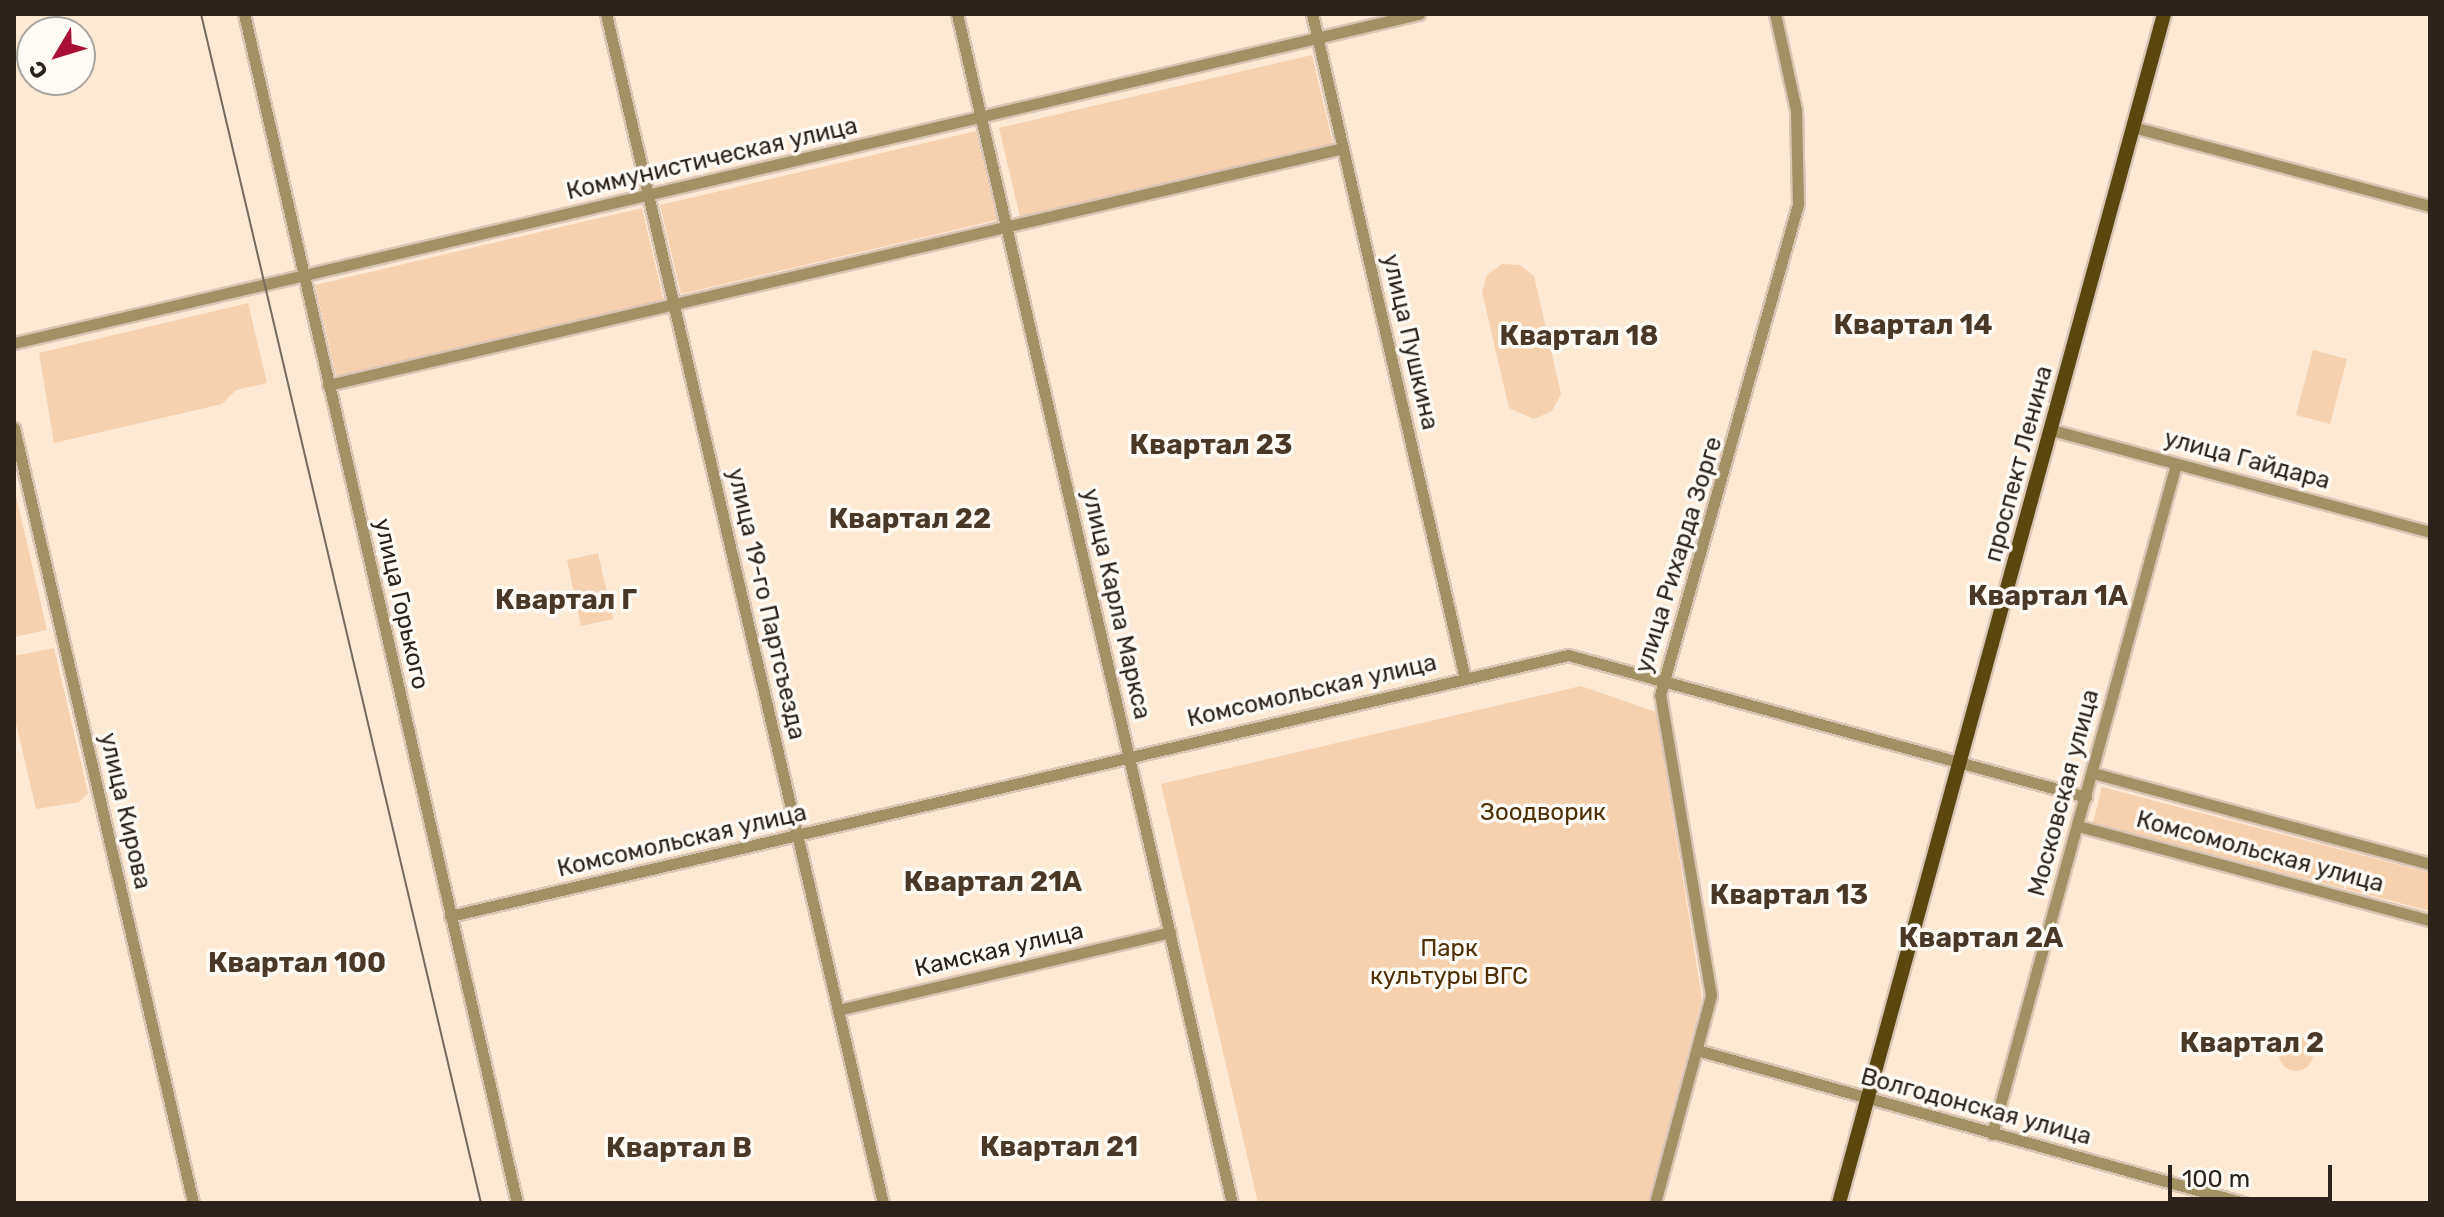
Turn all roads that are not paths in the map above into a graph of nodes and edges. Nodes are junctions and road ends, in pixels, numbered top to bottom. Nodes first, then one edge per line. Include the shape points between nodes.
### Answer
1 (244, 14) edge
2 (606, 14) edge
3 (957, 14) edge
4 (1312, 14) edge
5 (1419, 14) edge
6 (1775, 14) edge
7 (2164, 14) edge
8 (1318, 37) junction
9 (982, 119) junction
10 (2133, 127) junction
11 (1343, 148) junction
12 (648, 196) junction
13 (2430, 206) edge
14 (1008, 228) junction
15 (302, 274) junction
16 (674, 307) junction
17 (14, 343) edge
18 (328, 385) junction
19 (14, 428) edge
20 (2052, 430) junction
21 (2176, 464) junction
22 (2430, 532) edge
23 (1465, 679) junction
24 (1662, 683) junction
25 (1129, 756) junction
26 (1958, 764) junction
27 (2093, 773) junction
28 (2086, 797) junction
29 (2078, 826) junction
30 (797, 837) junction
31 (2430, 864) edge
32 (450, 916) junction
33 (2430, 920) edge
34 (1170, 932) junction
35 (838, 1010) junction
36 (1697, 1050) junction
37 (1868, 1100) junction
38 (1992, 1134) junction
39 (193, 1203) edge
40 (517, 1203) edge
41 (883, 1203) edge
42 (1232, 1203) edge
43 (1655, 1203) edge
44 (1839, 1203) edge
45 (2244, 1203) edge

1 - 15 street, улица Горького
2 - 12 street, улица 19-го Партсъезда
3 - 9 street, улица Карла Маркса
4 - 8 street, улица Пушкина
5 - 8 street, Коммунистическая улица
6 - 24 street, улица Рихарда Зорге via 1796,110 1798,204 1723,492
7 - 10 main road, проспект Ленина
8 - 9 street, Коммунистическая улица
8 - 11 street, улица Пушкина
9 - 12 street, Коммунистическая улица
9 - 14 street, улица Карла Маркса
10 - 13 street
10 - 20 main road, проспект Ленина
11 - 14 street
11 - 23 street, улица Пушкина
12 - 15 street, Коммунистическая улица
12 - 16 street, улица 19-го Партсъезда
14 - 16 street
14 - 25 street, улица Карла Маркса
15 - 17 street, Коммунистическая улица
15 - 18 street, улица Горького
16 - 18 street
16 - 30 street, улица 19-го Партсъезда
18 - 32 street, улица Горького
19 - 39 street, улица Кирова
20 - 21 street, улица Гайдара
20 - 26 main road, проспект Ленина
21 - 22 street, улица Гайдара
21 - 27 street, Московская улица
23 - 24 street, Комсомольская улица via 1568,655
23 - 25 street, Комсомольская улица
24 - 26 street, Комсомольская улица
24 - 36 street, улица Рихарда Зорге via 1711,995
25 - 30 street, Комсомольская улица
25 - 34 street, улица Карла Маркса
26 - 28 street, Комсомольская улица
26 - 37 main road, проспект Ленина
27 - 28 street, Московская улица
27 - 31 street, Комсомольская улица
28 - 29 street, Московская улица
29 - 33 street, Комсомольская улица
29 - 38 street, Московская улица
30 - 32 street, Комсомольская улица
30 - 35 street, улица 19-го Партсъезда
32 - 40 street, улица Горького
34 - 35 street, Камская улица
34 - 42 street, улица Карла Маркса
35 - 41 street, улица 19-го Партсъезда
36 - 37 street, Волгодонская улица
36 - 43 street, улица Рихарда Зорге
37 - 38 street, Волгодонская улица
37 - 44 main road, проспект Ленина
38 - 45 street, Волгодонская улица

